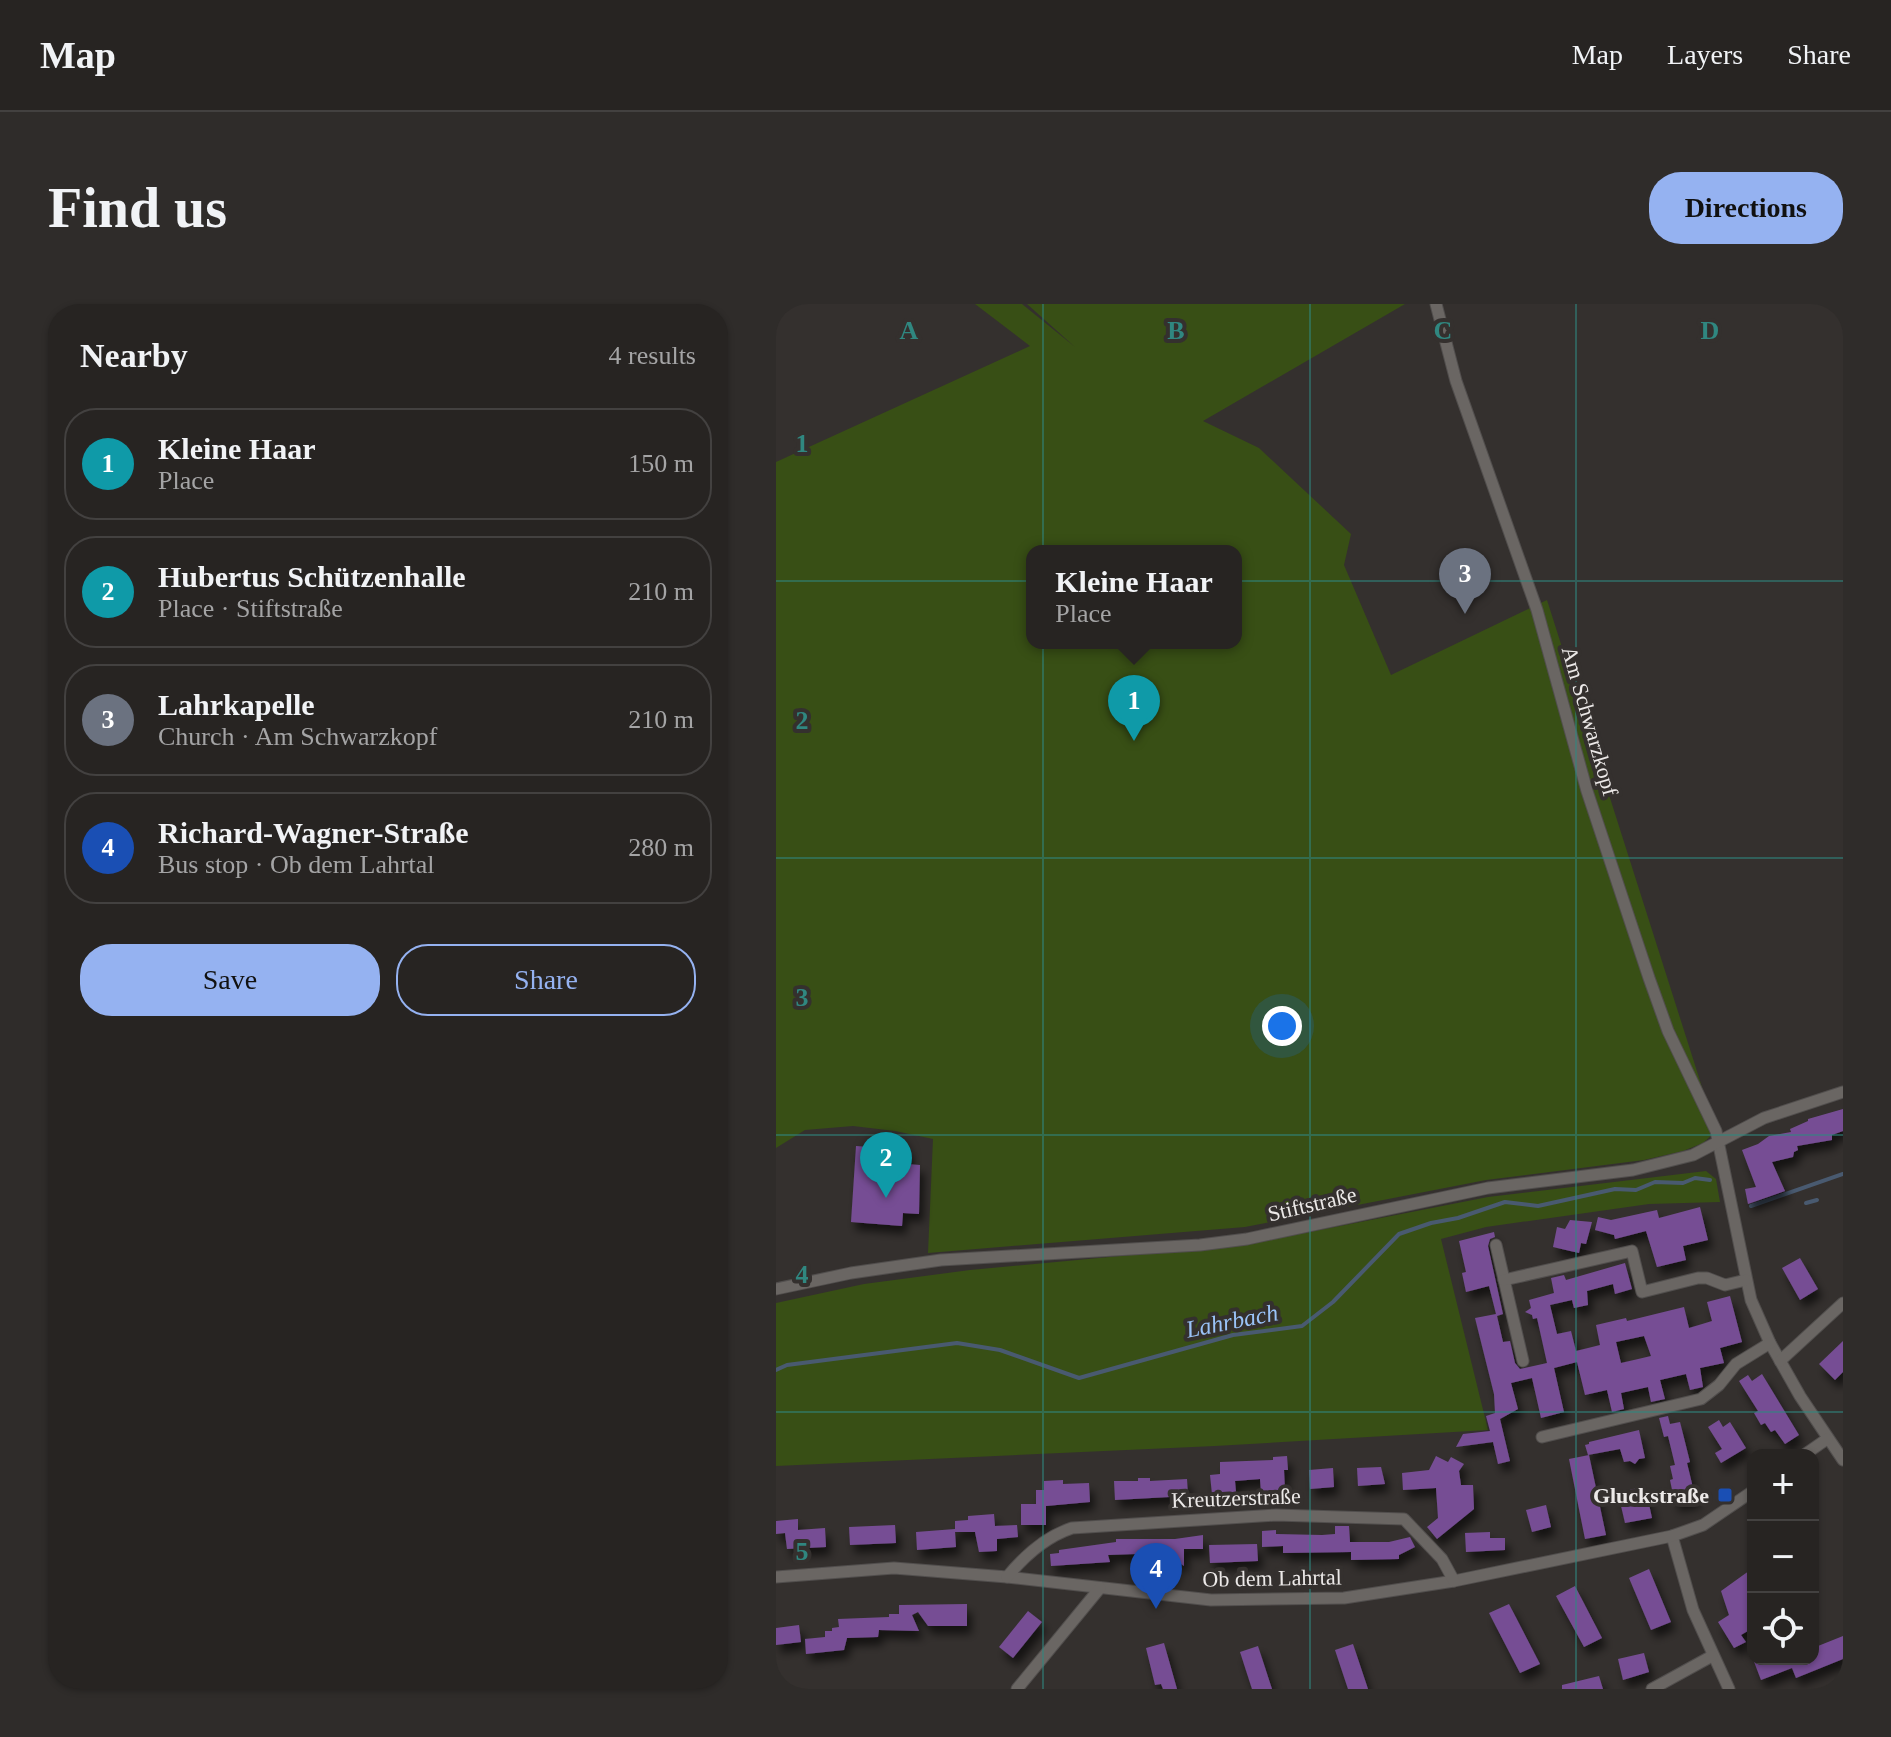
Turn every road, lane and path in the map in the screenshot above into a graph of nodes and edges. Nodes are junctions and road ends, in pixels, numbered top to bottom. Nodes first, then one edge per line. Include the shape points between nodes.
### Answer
1 (1436, 304) edge
2 (1843, 1092) edge
3 (1719, 1143) junction
4 (1496, 1245) dead end
5 (1504, 1280) junction
6 (1746, 1280) junction
7 (776, 1289) edge
8 (1843, 1303) edge
9 (1770, 1343) junction
10 (1523, 1361) dead end
11 (1780, 1361) junction
12 (1542, 1437) dead end
13 (1827, 1439) junction
14 (1813, 1449) edge
15 (1843, 1460) edge
16 (1747, 1495) edge
17 (1672, 1536) junction
18 (776, 1577) edge
19 (1007, 1577) junction
20 (1454, 1581) junction
21 (1100, 1588) junction
22 (1712, 1656) junction
23 (1670, 1684) edge
24 (1017, 1689) edge
25 (1652, 1689) edge
26 (1729, 1689) edge

1 - 3 street, Am Schwarzkopf via 1456,381 1537,610 1587,791 1649,978
2 - 3 street, Stiftstraße via 1764,1118
3 - 6 street, Am Schwarzkopf
3 - 7 street, Stiftstraße via 1633,1170 1488,1188 1247,1239 941,1260
4 - 5 street
5 - 6 street via 1632,1251 1642,1292 1698,1278 1725,1285
5 - 10 street
6 - 9 street, Am Schwarzkopf
8 - 11 street
9 - 11 street, Am Schwarzkopf
9 - 12 street via 1736,1364 1701,1399
11 - 13 street, Am Schwarzkopf
13 - 14 street
13 - 15 street, Am Schwarzkopf
16 - 17 street, Ob dem Lahrtal via 1703,1525
17 - 20 street, Ob dem Lahrtal
17 - 22 street
18 - 19 street, Ob dem Lahrtal via 894,1568
19 - 20 street, Kreutzerstraße via 1026,1554 1072,1528 1276,1515 1404,1519 1442,1559
19 - 21 street, Ob dem Lahrtal
20 - 21 street, Ob dem Lahrtal via 1370,1596 1277,1600 1211,1600
21 - 24 street
22 - 23 street
22 - 26 street
23 - 25 street

